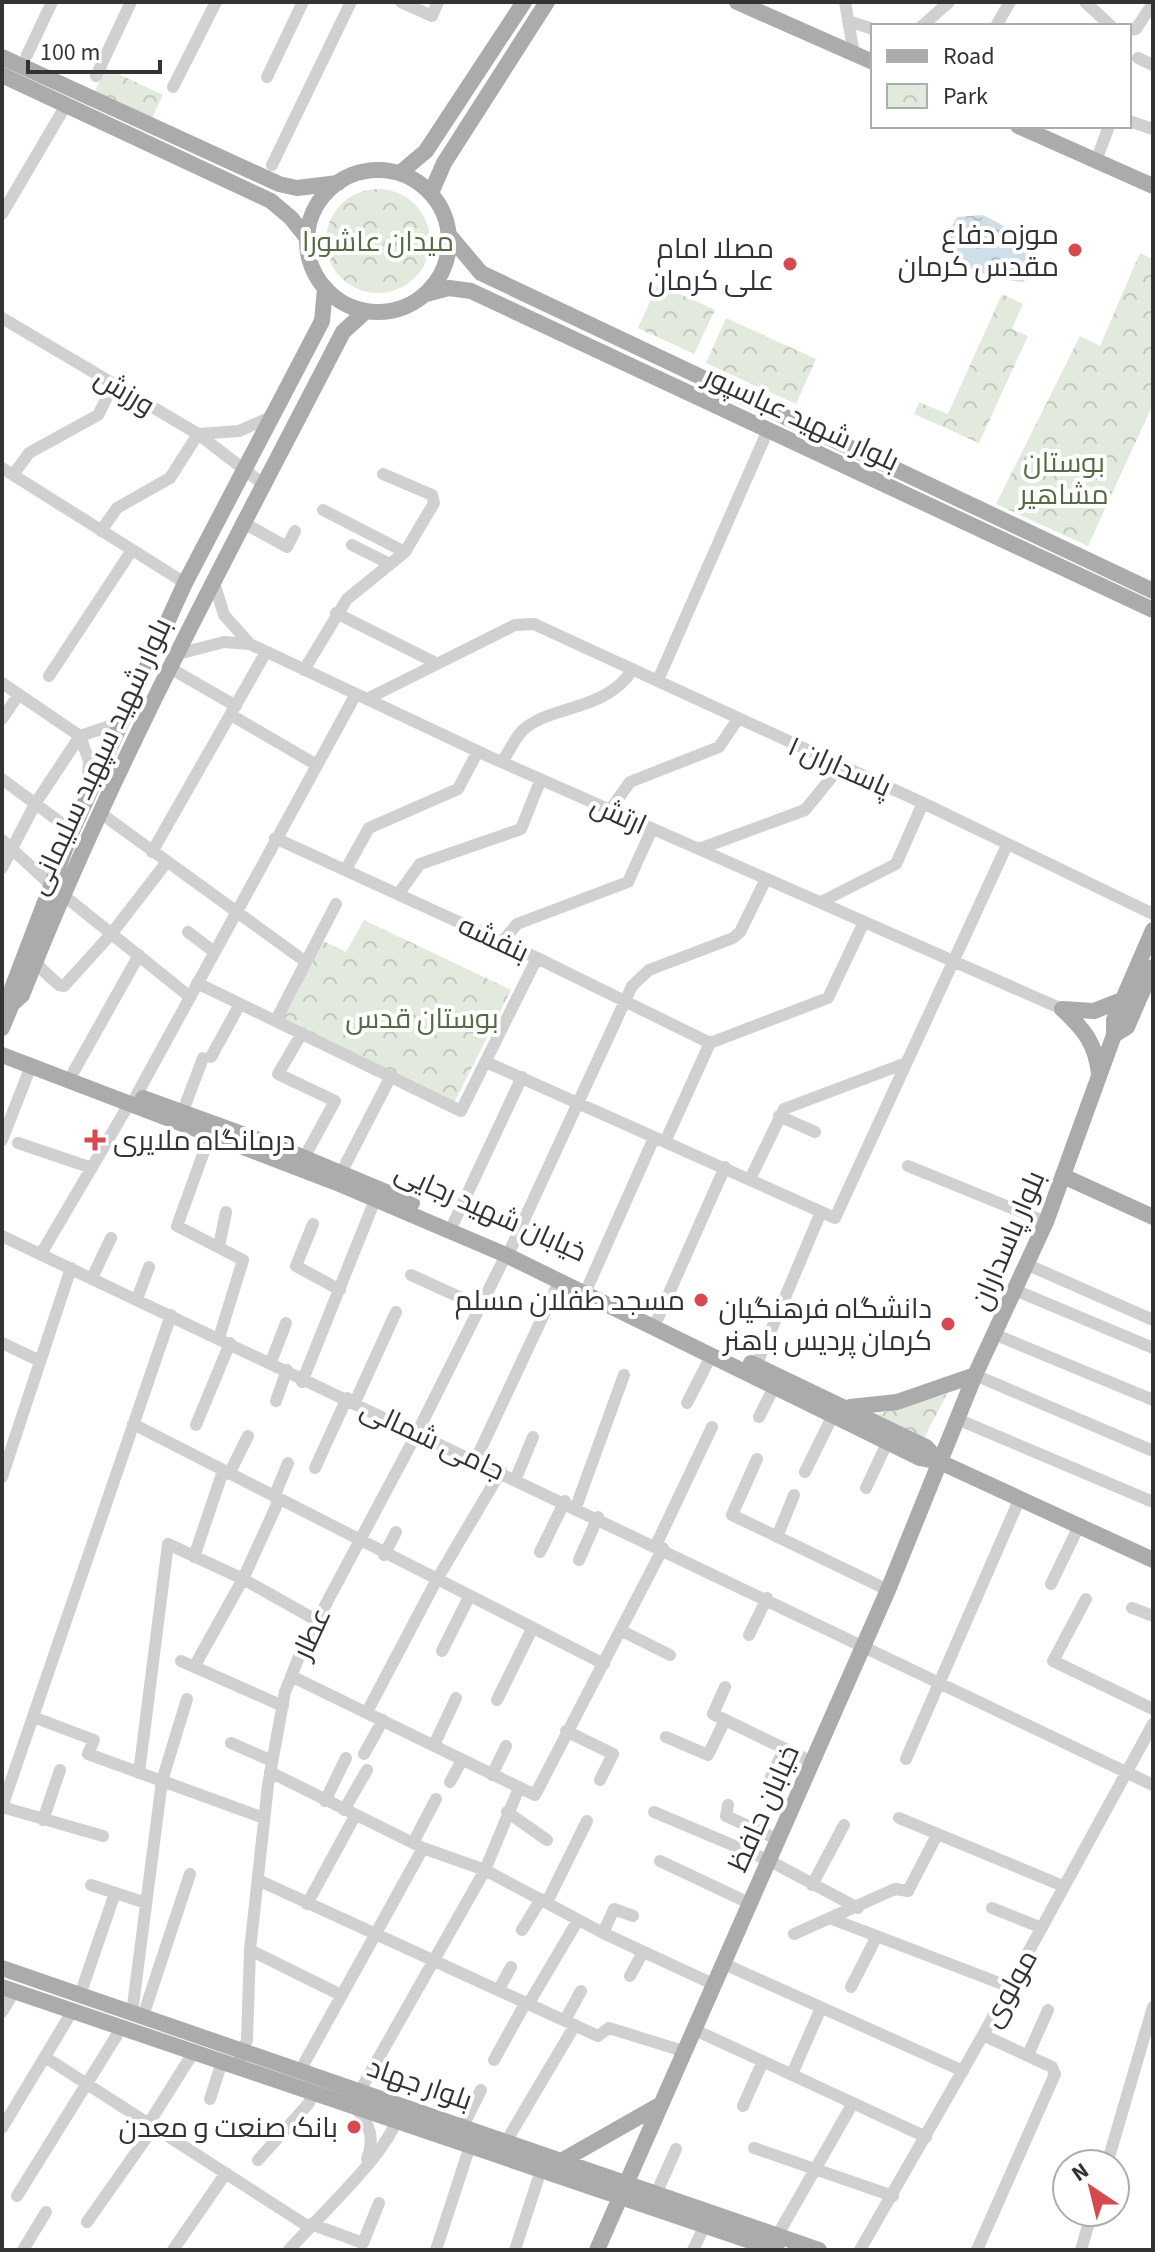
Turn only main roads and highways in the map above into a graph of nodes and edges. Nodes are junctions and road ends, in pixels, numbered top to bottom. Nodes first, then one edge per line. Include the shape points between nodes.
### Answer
1 (524, 2) edge
2 (547, 2) edge
3 (737, 2) edge
4 (2, 57) edge
5 (871, 61) edge
6 (2, 75) edge
7 (1022, 128) edge
8 (400, 173) junction
9 (338, 183) junction
10 (1153, 186) edge
11 (431, 193) junction
12 (449, 235) junction
13 (307, 238) junction
14 (325, 289) junction
15 (426, 294) junction
16 (366, 311) junction
17 (813, 442) junction
18 (1101, 567) junction
19 (1094, 584) junction
20 (1153, 591) edge
21 (1153, 610) edge
22 (56, 890) junction
23 (1153, 930) edge
24 (1153, 967) edge
25 (1122, 1000) junction
26 (12, 1004) junction
27 (2, 1028) edge
28 (1114, 1035) junction
29 (2, 1045) edge
30 (2, 1055) edge
31 (1099, 1077) junction
32 (133, 1100) junction
33 (275, 1152) junction
34 (1063, 1176) junction
35 (1153, 1217) edge
36 (508, 1251) junction
37 (624, 1306) junction
38 (975, 1375) junction
39 (838, 1411) junction
40 (940, 1462) junction
41 (1153, 1560) edge
42 (2, 1968) edge
43 (8, 1990) edge
44 (76, 2002) junction
45 (658, 2106) junction
46 (563, 2160) junction
47 (623, 2189) junction
48 (777, 2243) edge
49 (759, 2247) edge
50 (597, 2250) edge
51 (819, 2250) edge

1 - 8 main road via 426,151
2 - 11 main road via 444,163
3 - 5 main road
4 - 9 main road via 279,184 297,188
6 - 13 main road via 271,201
7 - 10 main road
8 - 9 main road via 363,171
8 - 11 main road
9 - 13 main road via 314,211
11 - 12 main road via 446,217
12 - 15 main road via 446,262
12 - 17 main road, بلوار شهید عباسپور via 481,273
13 - 14 main road via 311,265
14 - 16 main road
14 - 22 main road, بلوار شهید سپهبد سلیمانی via 322,321 185,583 72,831
15 - 16 main road via 402,308
15 - 17 main road, بلوار شهید عباسپور via 449,288 471,291 768,430
16 - 22 main road, بلوار شهید سپهبد سلیمانی via 343,332
17 - 18 main road, بلوار شهید عباسپور
17 - 19 main road, بلوار شهید عباسپور
18 - 19 main road
18 - 20 main road, بلوار شهید عباسپور
19 - 21 main road, بلوار شهید عباسپور
22 - 26 main road, بلوار شهید سپهبد سلیمانی via 11,991
22 - 26 main road, بلوار شهید سپهبد سلیمانی via 35,963 22,995
23 - 25 main road, بلوار پاسداران
24 - 28 main road, بلوار پاسداران via 1127,1027
25 - 28 main road, بلوار پاسداران
25 - 31 main road via 1094,1011 1062,1009 1085,1030 1097,1056
26 - 27 main road
28 - 31 main road, بلوار پاسداران
29 - 32 main road, خیابان شهید رجایی
30 - 32 main road, خیابان شهید رجایی
31 - 34 main road, بلوار پاسداران
32 - 33 main road, خیابان شهید رجایی via 210,1135
32 - 33 main road, خیابان شهید رجایی via 183,1111
33 - 36 main road, خیابان شهید رجایی via 375,1200
33 - 36 main road, خیابان شهید رجایی via 341,1173
34 - 35 main road
34 - 38 main road, بلوار پاسداران
36 - 37 main road, خیابان شهید رجایی
36 - 37 main road, خیابان شهید رجایی via 589,1284
37 - 39 main road, خیابان شهید رجایی via 756,1366
37 - 39 main road, خیابان شهید رجایی via 774,1387
38 - 39 main road via 897,1402
38 - 40 main road, بلوار پاسداران
39 - 40 main road, خیابان شهید رجایی via 887,1443
39 - 40 main road, خیابان شهید رجایی via 926,1447
40 - 41 main road, خیابان شهید رجایی
40 - 45 main road, خیابان حافظ
42 - 44 main road, بلوار جهاد
43 - 44 main road, بلوار جهاد
44 - 46 main road, بلوار جهاد via 138,2014
44 - 47 main road, بلوار جهاد via 122,2027 193,2053 541,2170
45 - 46 main road
45 - 47 main road, خیابان حافظ
46 - 47 main road, بلوار جهاد
47 - 48 main road, بلوار جهاد via 656,2194
47 - 49 main road, بلوار جهاد
47 - 50 main road, خیابان حافظ
48 - 49 main road, بلوار جهاد
48 - 51 main road, بلوار جهاد

